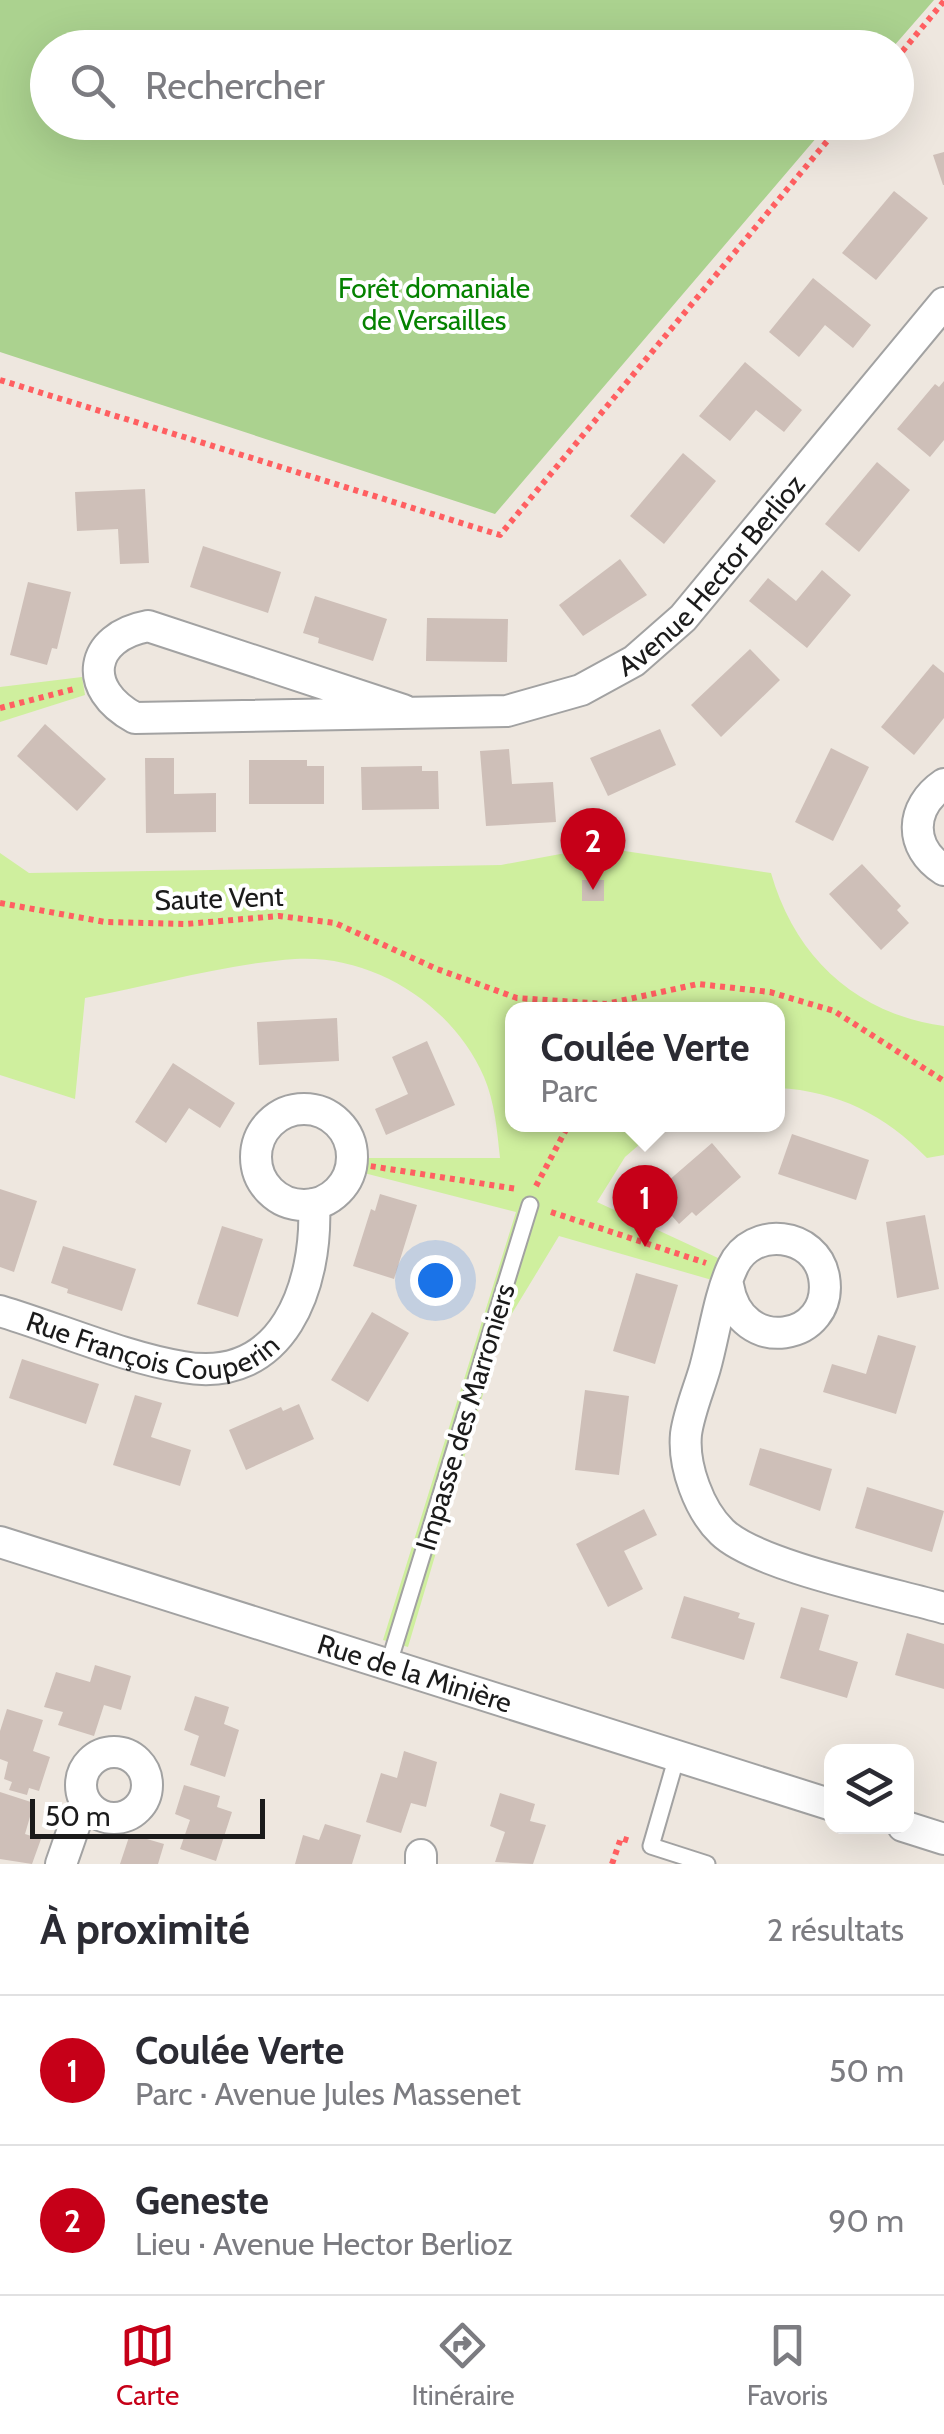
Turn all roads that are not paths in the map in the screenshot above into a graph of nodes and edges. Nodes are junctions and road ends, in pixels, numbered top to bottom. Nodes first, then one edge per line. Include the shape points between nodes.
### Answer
1 (944, 303) edge
2 (403, 710) junction
3 (944, 784) edge
4 (944, 870) edge
5 (532, 1198) road end
6 (314, 1204) junction
7 (730, 1278) road end
8 (0, 1311) edge
9 (0, 1542) edge
10 (944, 1608) edge
11 (390, 1663) junction
12 (676, 1756) junction
13 (824, 1802) edge
14 (90, 1808) dead end
15 (914, 1829) edge
16 (944, 1839) edge
17 (61, 1864) edge
18 (707, 1864) edge

1 - 2 street, Avenue Hector Berlioz via 683,618 634,660 581,690 508,712
2 - 2 street, Avenue Hector Berlioz via 148,626 120,631 99,666 112,706 135,718
3 - 4 street via 930,793 917,820 923,850
5 - 11 lane, Impasse des Marroniers
6 - 6 street via 282,1200 260,1178 257,1146 288,1112 320,1112 345,1132 351,1163 339,1190
6 - 8 street, Rue François Couperin via 316,1246 291,1323 262,1350 226,1367 184,1368
7 - 10 street via 686,1436 692,1485 722,1532 766,1556
9 - 11 street, Rue de la Minière
11 - 12 street, Rue de la Minière
12 - 13 street, Rue de la Minière
12 - 18 lane via 650,1846
14 - 17 street via 77,1818
15 - 16 street

